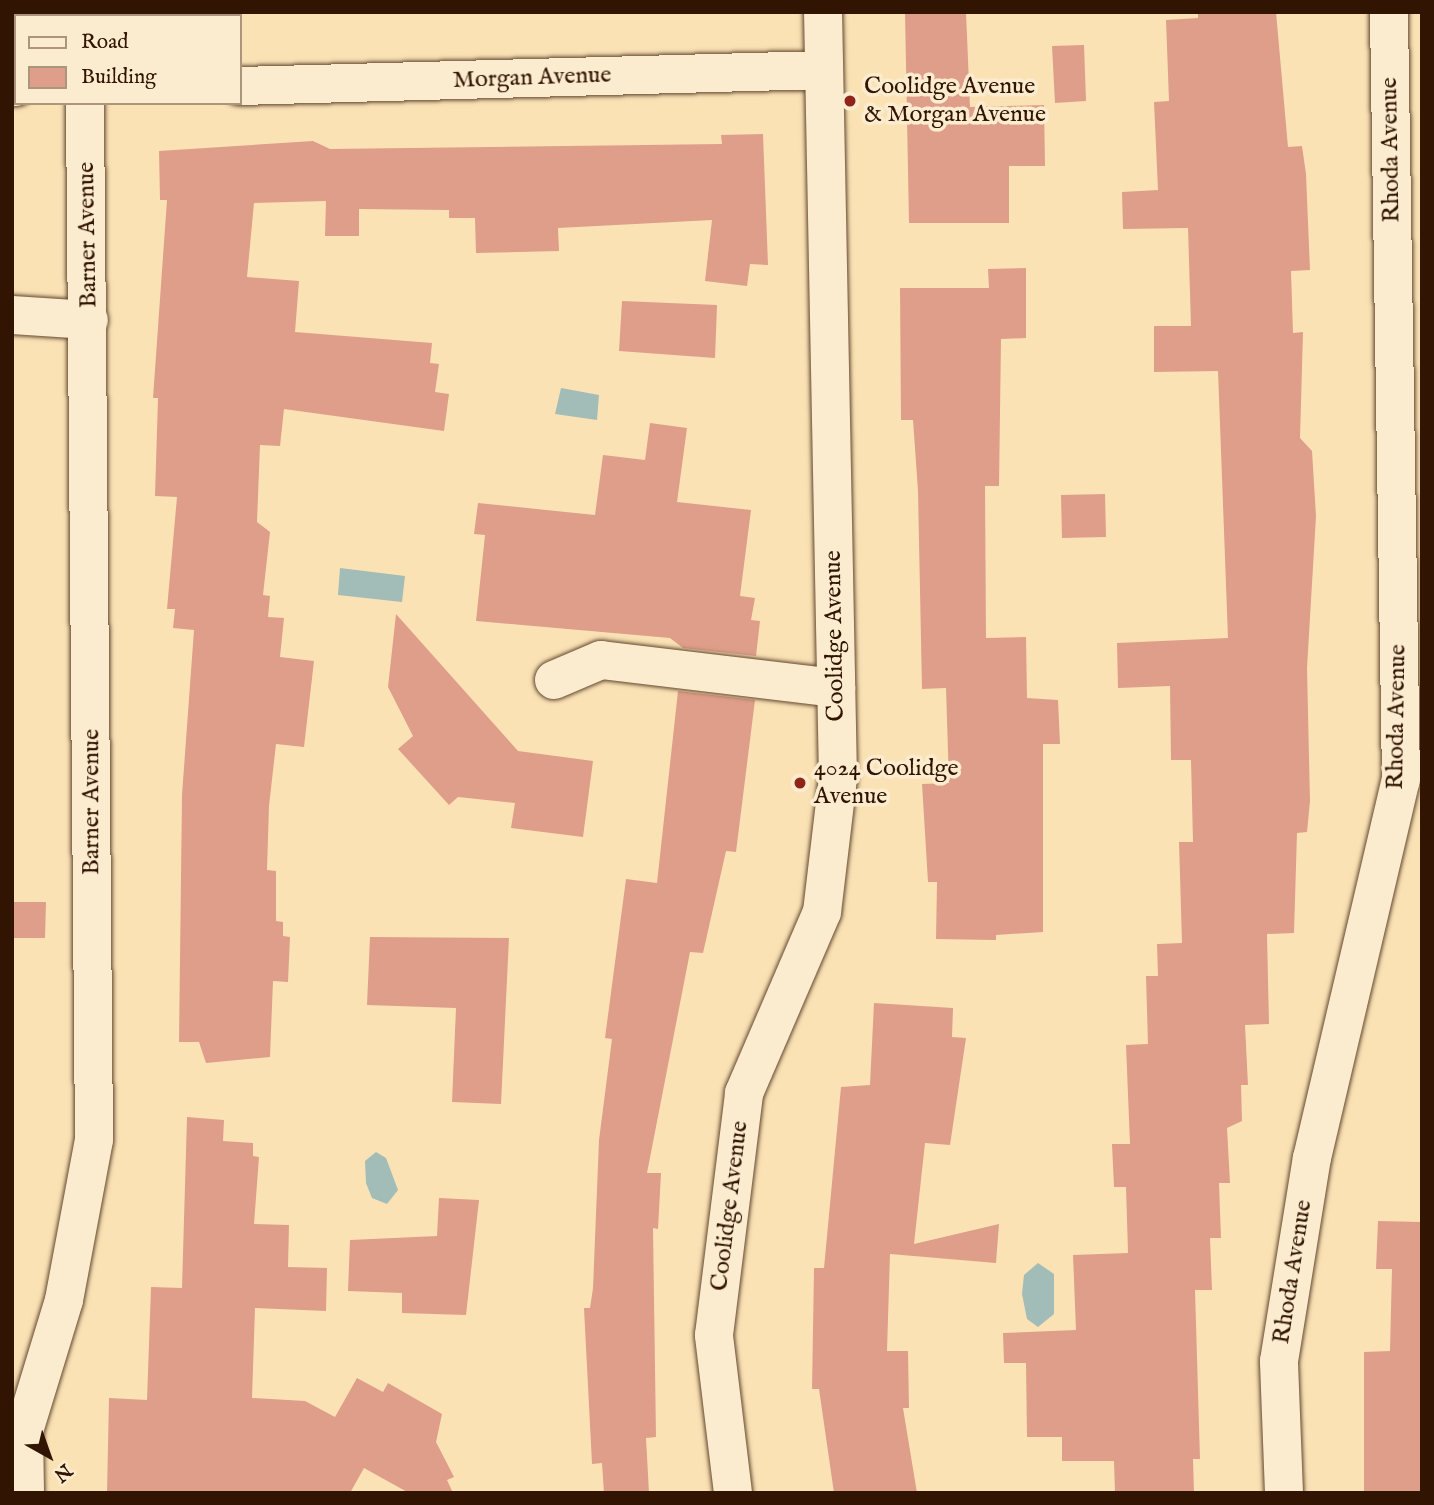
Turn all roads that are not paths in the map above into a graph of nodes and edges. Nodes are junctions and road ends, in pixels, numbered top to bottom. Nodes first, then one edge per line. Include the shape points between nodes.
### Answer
1 (823, 12) edge
2 (1389, 12) edge
3 (824, 70) junction
4 (242, 86) edge
5 (85, 105) edge
6 (12, 315) edge
7 (89, 320) junction
8 (554, 680) dead end
9 (836, 688) junction
10 (25, 1493) edge
11 (733, 1493) edge
12 (1284, 1493) edge

1 - 3 street, Coolidge Avenue
2 - 12 street, Rhoda Avenue via 1401,780 1310,1171 1279,1361
3 - 4 street, Morgan Avenue
3 - 9 street, Coolidge Avenue
5 - 7 street, Barner Avenue
6 - 7 street
7 - 10 street, Barner Avenue via 94,1140 64,1300 24,1431
8 - 9 street via 601,660
9 - 11 street, Coolidge Avenue via 838,778 822,912 742,1106 715,1335

